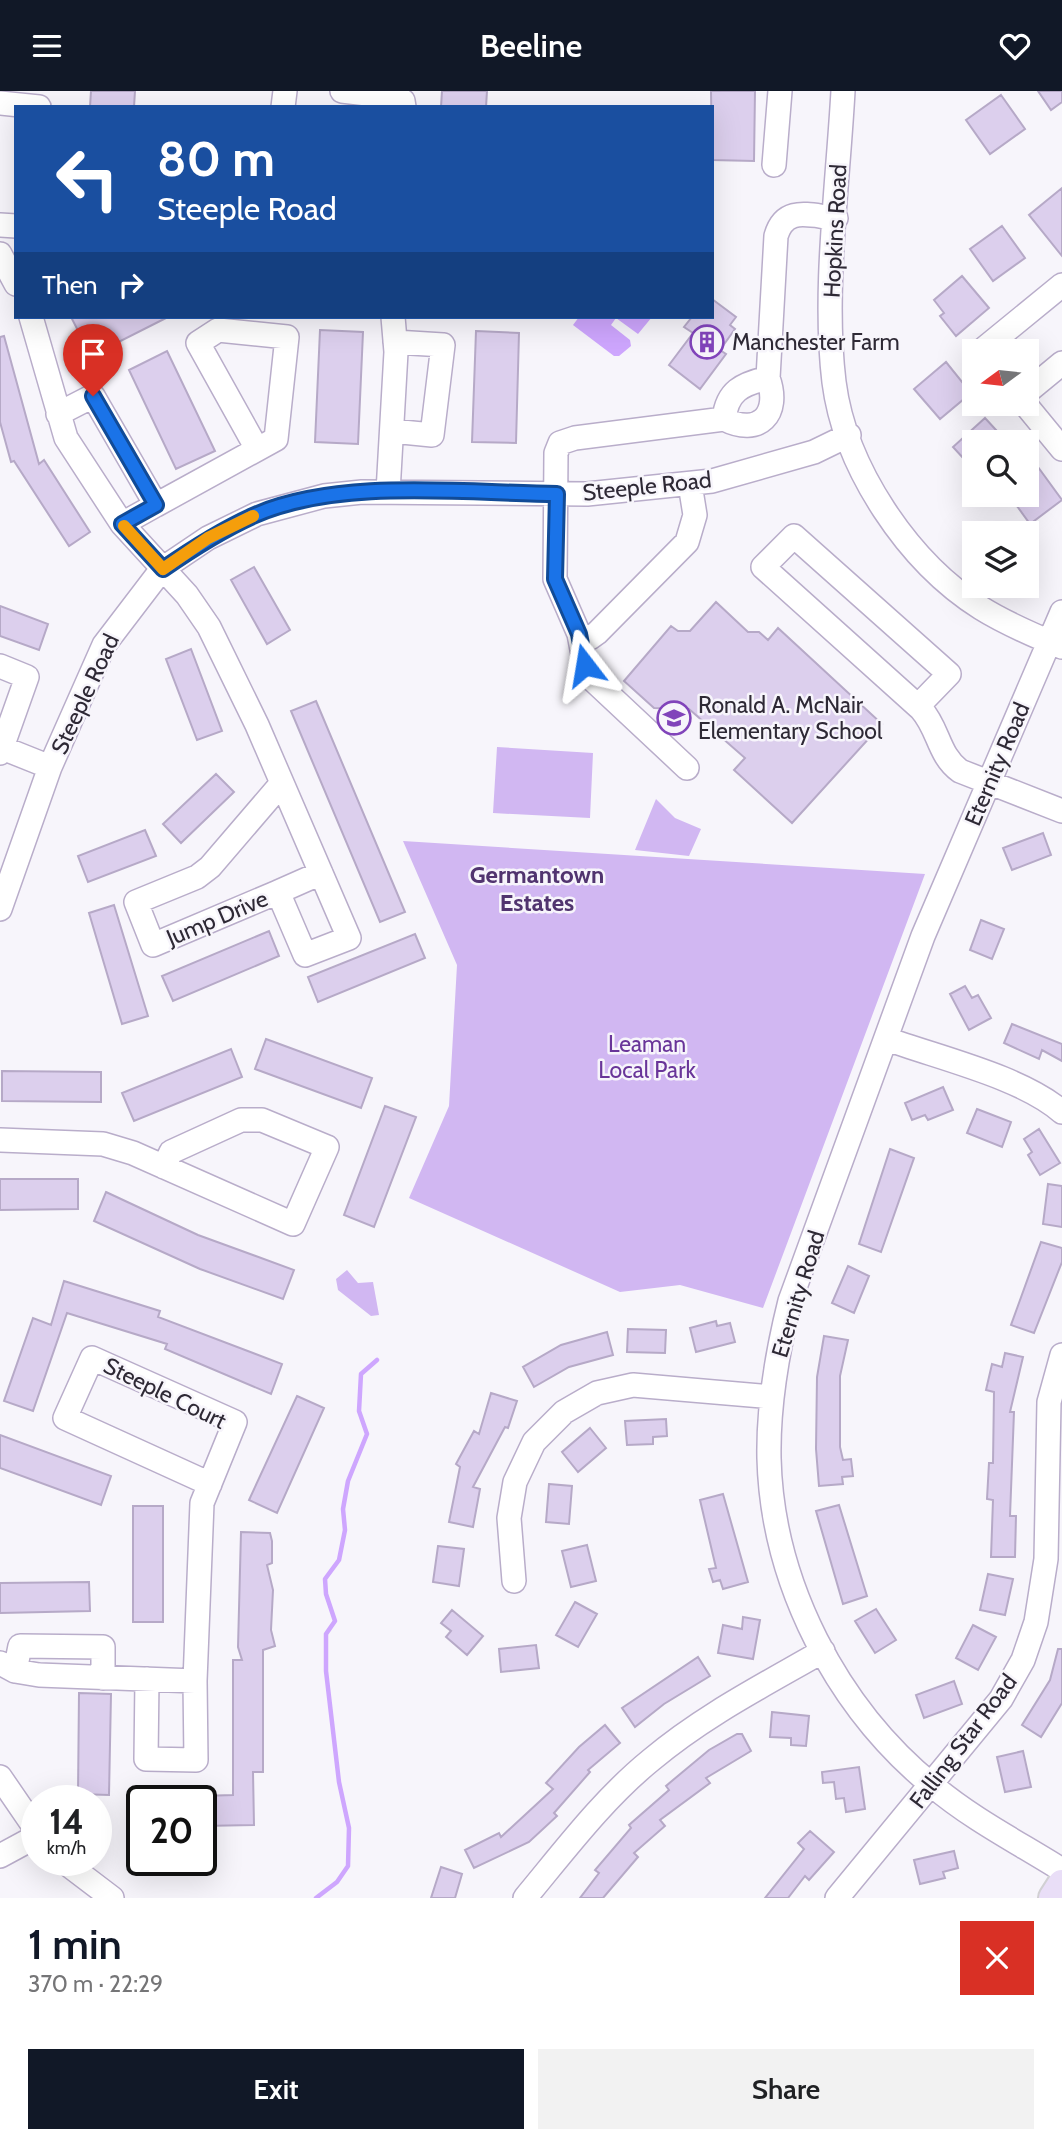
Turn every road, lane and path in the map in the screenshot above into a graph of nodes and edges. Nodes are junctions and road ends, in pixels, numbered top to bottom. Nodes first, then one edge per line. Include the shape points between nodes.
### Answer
1 (780, 91) edge
2 (843, 91) edge
3 (337, 92) edge
4 (0, 103) edge
5 (20, 105) edge
6 (404, 105) edge
7 (774, 165) dead end
8 (836, 218) junction
9 (0, 254) edge
10 (14, 280) edge
11 (1062, 285) edge
12 (32, 319) edge
13 (393, 319) edge
14 (996, 339) edge
15 (395, 342) junction
16 (1062, 363) edge
17 (768, 378) junction
18 (1040, 381) edge
19 (58, 414) junction
20 (1036, 417) edge
21 (724, 419) junction
22 (392, 431) junction
23 (849, 435) junction
24 (257, 449) junction
25 (1062, 449) edge
26 (691, 484) junction
27 (388, 492) junction
28 (557, 494) junction
29 (156, 505) junction
30 (122, 524) junction
31 (163, 569) junction
32 (1062, 612) edge
33 (579, 634) junction
34 (1056, 644) edge
35 (0, 666) edge
36 (918, 706) junction
37 (1, 749) edge
38 (50, 768) junction
39 (687, 768) dead end
40 (282, 783) junction
41 (988, 783) junction
42 (1062, 811) edge
43 (321, 873) junction
44 (278, 892) junction
45 (0, 909) edge
46 (887, 1039) junction
47 (1062, 1112) edge
48 (0, 1140) edge
49 (164, 1167) junction
50 (1062, 1355) edge
51 (772, 1397) junction
52 (210, 1484) junction
53 (514, 1581) dead end
54 (823, 1651) junction
55 (7, 1667) edge
56 (103, 1678) junction
57 (147, 1679) junction
58 (195, 1681) junction
59 (0, 1777) edge
60 (932, 1786) junction
61 (21, 1809) edge
62 (21, 1843) edge
63 (0, 1856) edge
64 (1062, 1870) edge
65 (83, 1876) edge
66 (1062, 1884) edge
67 (113, 1898) edge
68 (525, 1898) edge
69 (837, 1898) edge
70 (1053, 1898) edge

1 - 7 street
2 - 8 street, Hopkins Road
3 - 6 street via 392,97
4 - 5 street
8 - 17 street via 788,216 780,223
8 - 23 street, Hopkins Road via 830,328 834,386
9 - 10 street
11 - 14 street
12 - 19 street, Jump Drive
13 - 15 street
15 - 22 street
15 - 22 street via 443,345 432,435
16 - 18 street
17 - 21 street via 738,387
17 - 21 street via 773,403 759,423 747,427
19 - 29 street via 93,396
19 - 30 street, Jump Drive via 75,454
20 - 25 street
21 - 28 street via 559,443
22 - 27 street
23 - 26 street, Steeple Road via 763,469
23 - 34 street, Hopkins Road via 877,501 922,559 980,607
24 - 24 street via 276,439 286,337 218,330 198,343
24 - 29 street
26 - 28 street, Steeple Road
26 - 33 street via 695,515 687,542 597,633 590,638
27 - 28 street, Steeple Road
27 - 31 street, Steeple Road via 324,496 257,514 208,538
28 - 33 street via 555,579
29 - 30 street
30 - 31 street, Jump Drive
31 - 38 street, Steeple Road via 104,645
31 - 40 street, Jump Drive via 209,627
32 - 34 street, Eternity Road
33 - 39 street via 592,679
34 - 41 street, Eternity Road
35 - 37 street via 27,677
36 - 36 street via 949,674 794,535 763,567
36 - 41 street via 932,720 947,762
37 - 38 street
38 - 45 street, Steeple Road
40 - 43 street, Jump Drive
40 - 44 street, Jump Drive via 210,867 136,902 153,945
41 - 42 street
41 - 46 street, Eternity Road via 923,936
43 - 44 street
43 - 44 street, Jump Drive via 349,938 305,955
46 - 47 street via 1020,1086 1048,1099
46 - 51 street, Eternity Road via 790,1301
48 - 49 street via 103,1144
49 - 49 street via 293,1224 327,1147 262,1120 241,1120 171,1152
50 - 60 street, Falling Star Road via 1049,1402 1046,1559 1037,1622 1001,1699
51 - 53 street via 633,1385 597,1393 564,1412 534,1442 515,1482 509,1518
51 - 54 street, Eternity Road via 769,1460 778,1528 796,1593
52 - 52 street, Steeple Court via 235,1422 92,1358 65,1418
52 - 58 street, Steeple Court via 202,1503
54 - 60 street, Eternity Road via 868,1722
54 - 68 street via 714,1713 650,1760 597,1812
55 - 56 street
55 - 56 street via 20,1646 103,1647
56 - 57 street
57 - 58 street
57 - 58 street, Steeple Court via 146,1759 196,1760
59 - 61 street
60 - 64 street, Eternity Road
60 - 69 street, Falling Star Road
62 - 63 street
65 - 67 street
66 - 70 main road

